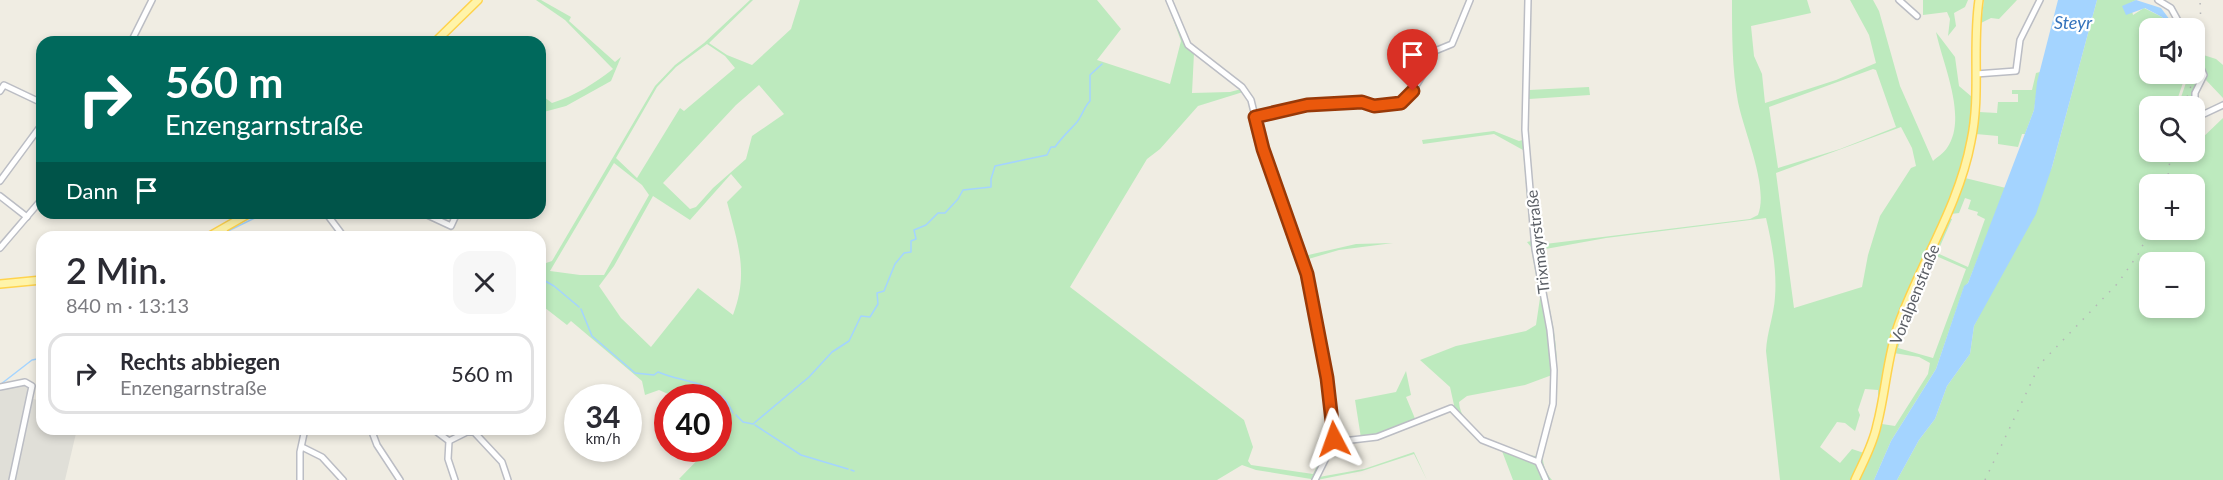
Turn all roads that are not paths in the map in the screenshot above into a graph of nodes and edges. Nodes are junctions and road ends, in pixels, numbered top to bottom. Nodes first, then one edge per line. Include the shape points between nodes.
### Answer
1 (152, 0) edge
2 (478, 0) edge
3 (1169, 0) edge
4 (1470, 0) edge
5 (1528, 0) edge
6 (1899, 0) edge
7 (1980, 0) edge
8 (2040, 0) edge
9 (2158, 0) edge
10 (1917, 16) dead end
11 (2176, 18) edge
12 (134, 36) edge
13 (441, 36) edge
14 (1976, 74) junction
15 (2, 84) edge
16 (2200, 84) edge
17 (0, 91) edge
18 (36, 100) edge
19 (2223, 105) edge
20 (1255, 117) junction
21 (36, 132) edge
22 (0, 181) edge
23 (0, 196) edge
24 (36, 206) edge
25 (27, 217) junction
26 (240, 219) edge
27 (436, 219) edge
28 (454, 219) edge
29 (223, 229) joint
30 (219, 231) edge
31 (0, 248) edge
32 (36, 281) edge
33 (0, 284) edge
34 (0, 387) edge
35 (1335, 434) junction
36 (304, 435) edge
37 (373, 435) edge
38 (440, 435) edge
39 (461, 435) edge
40 (477, 435) edge
41 (448, 441) junction
42 (1343, 441) junction
43 (1332, 446) junction
44 (302, 447) junction
45 (1539, 462) junction
46 (12, 480) edge
47 (300, 480) edge
48 (343, 480) edge
49 (400, 480) edge
50 (455, 480) edge
51 (508, 480) edge
52 (1315, 480) edge
53 (1546, 480) edge
54 (1855, 480) edge

1 - 12 street
2 - 13 main road
3 - 20 street via 1188,45 1245,90
4 - 20 street via 1452,45 1430,52 1426,70 1401,103 1307,105
5 - 45 street, Trixmayrstraße via 1526,143 1535,249 1554,370 1553,404
6 - 10 street
7 - 14 main road, Voralpenstraße
8 - 14 street via 2020,40 2016,71
9 - 11 street via 2171,8
14 - 54 main road, Voralpenstraße via 1974,124 1961,179 1900,320 1877,427
15 - 17 street
15 - 18 street
16 - 19 street via 2193,98 2204,114
20 - 35 street via 1307,274
21 - 22 street
23 - 25 street
24 - 25 street
25 - 31 street
26 - 29 main road
27 - 28 street via 451,226
29 - 30 main road
32 - 33 main road
34 - 46 street via 25,382 32,386
35 - 42 street
35 - 43 street
36 - 44 street
37 - 49 street
38 - 41 street
39 - 41 street
40 - 51 street via 502,462
41 - 50 street via 448,459
42 - 43 street
42 - 45 street via 1377,437 1451,408 1482,440
43 - 52 street
44 - 47 street
44 - 48 street via 322,457
45 - 53 street

